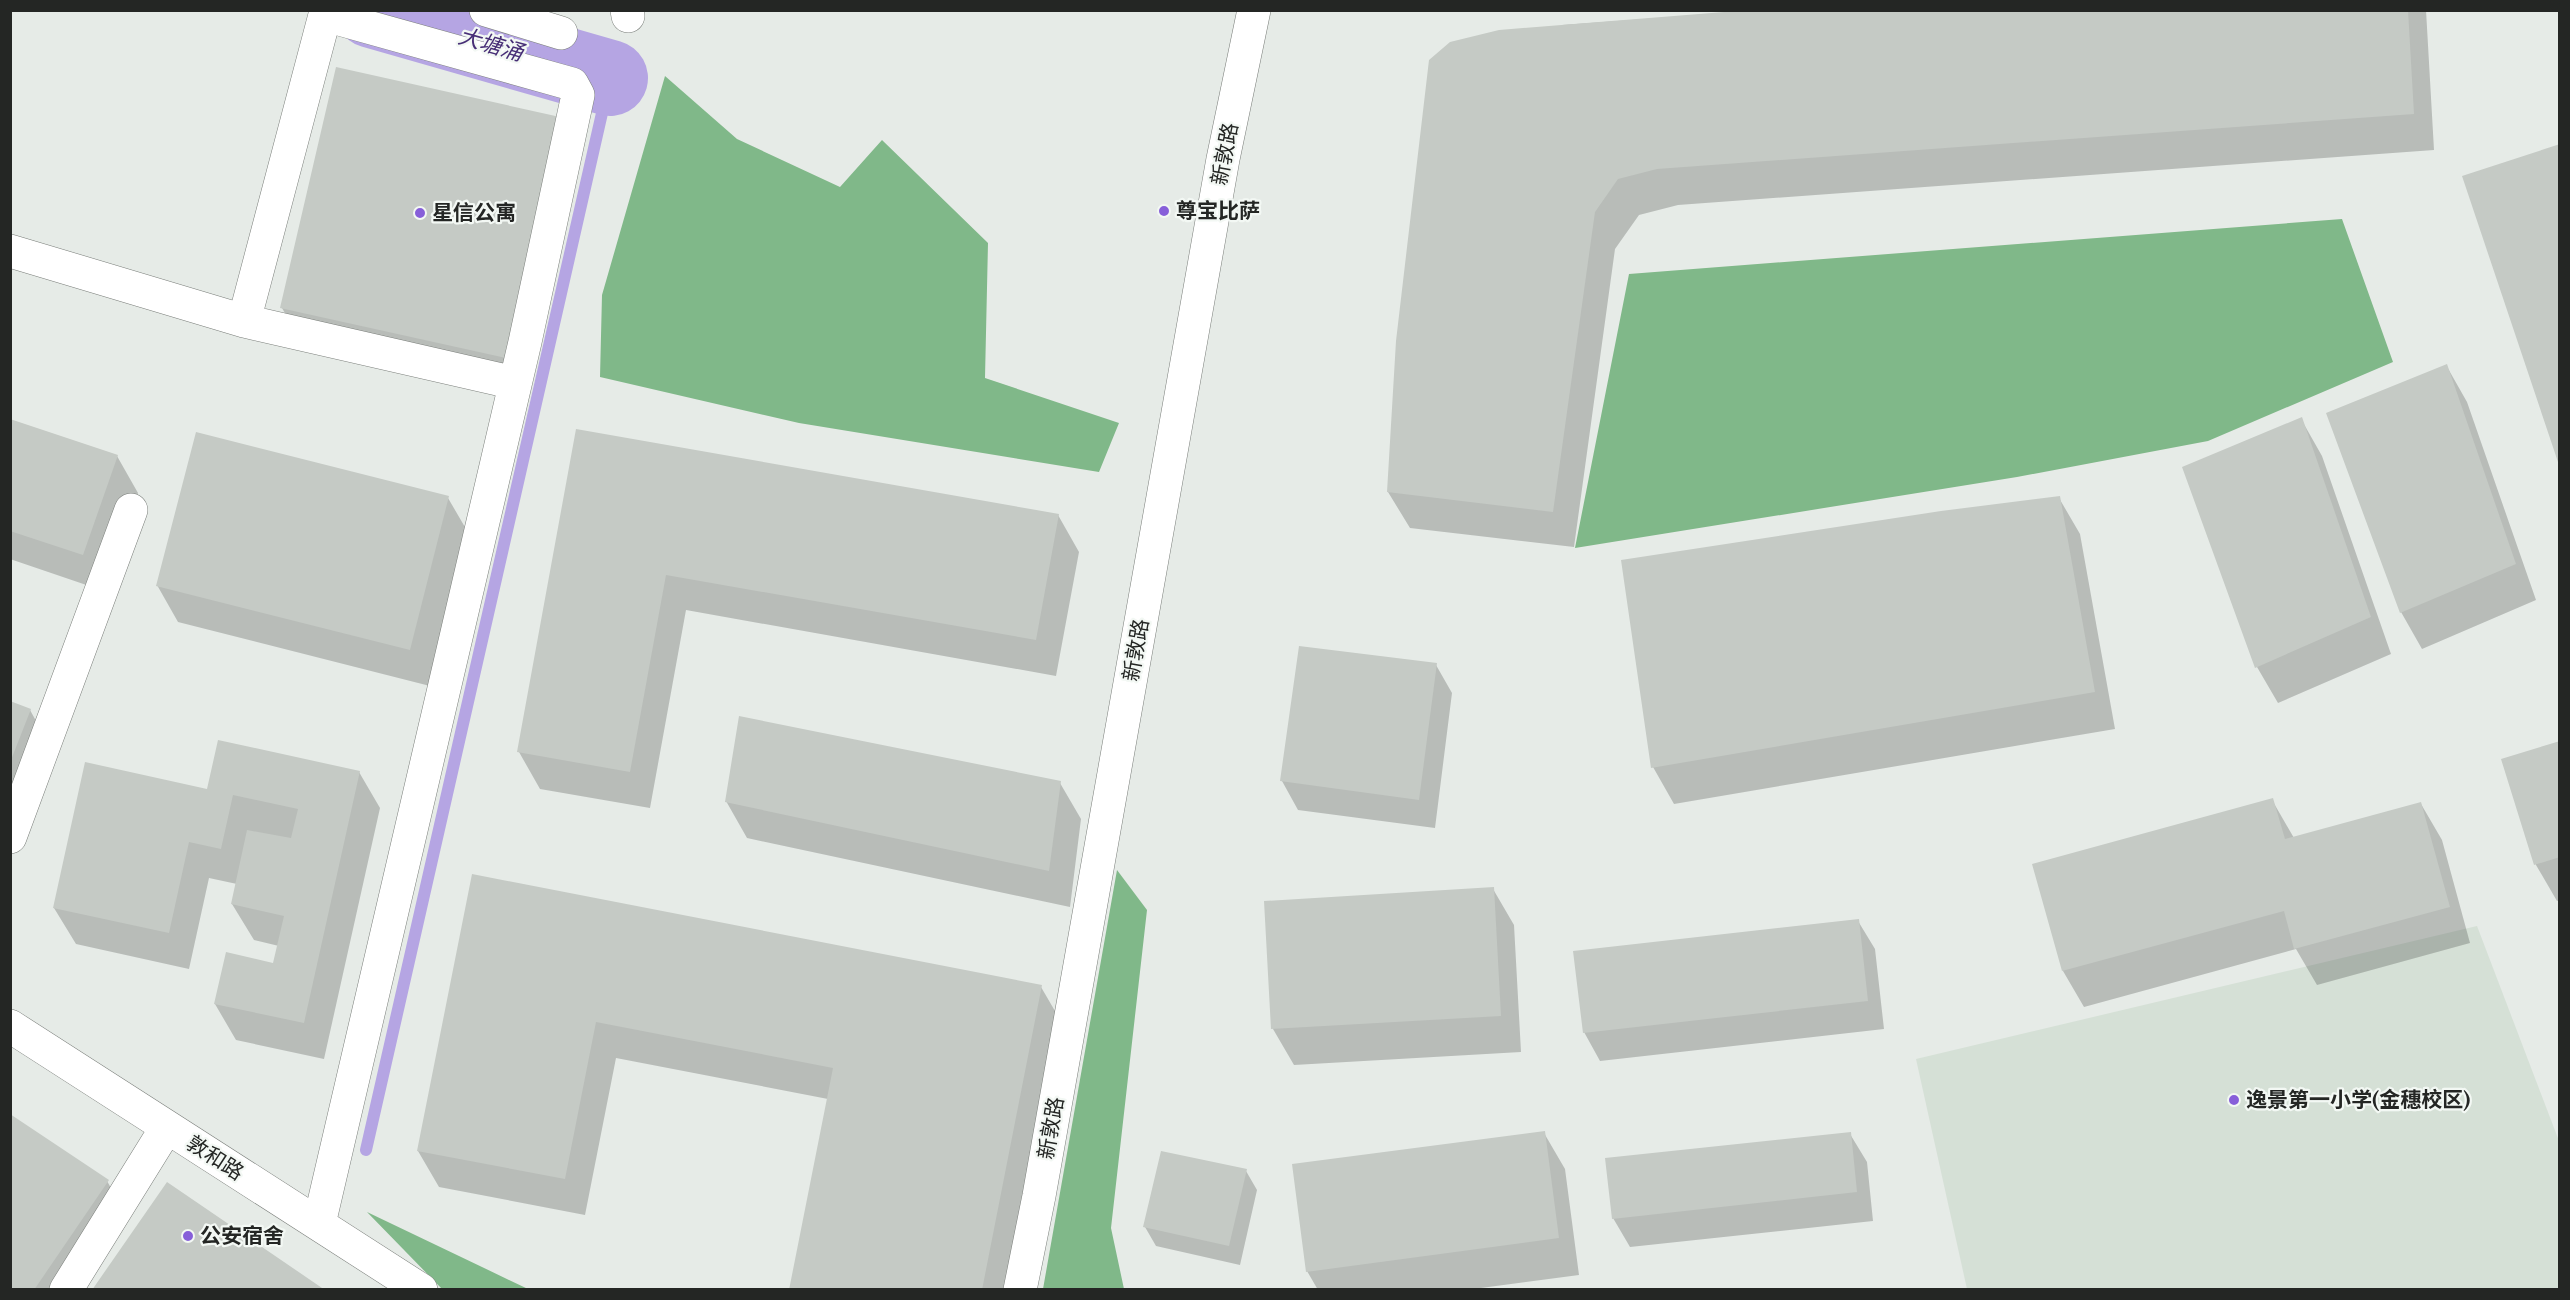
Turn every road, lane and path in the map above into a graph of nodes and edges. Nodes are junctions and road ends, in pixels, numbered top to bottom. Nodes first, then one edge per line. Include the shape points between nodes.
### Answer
1 (486, 10) edge
2 (1254, 10) edge
3 (561, 33) dead end
4 (10, 252) edge
5 (244, 321) junction
6 (515, 383) junction
7 (131, 510) dead end
8 (10, 837) edge
9 (10, 1026) edge
10 (167, 1128) junction
11 (319, 1224) junction
12 (66, 1290) edge
13 (421, 1290) edge
14 (1020, 1290) edge

1 - 3 street
2 - 14 street, 新敦路 via 1223,159
4 - 5 street
5 - 6 street
5 - 6 street via 325,15 572,84 578,95
6 - 11 street
7 - 8 street
9 - 10 street, 敦和路
10 - 11 street, 敦和路
10 - 12 street
11 - 13 street, 敦和路

